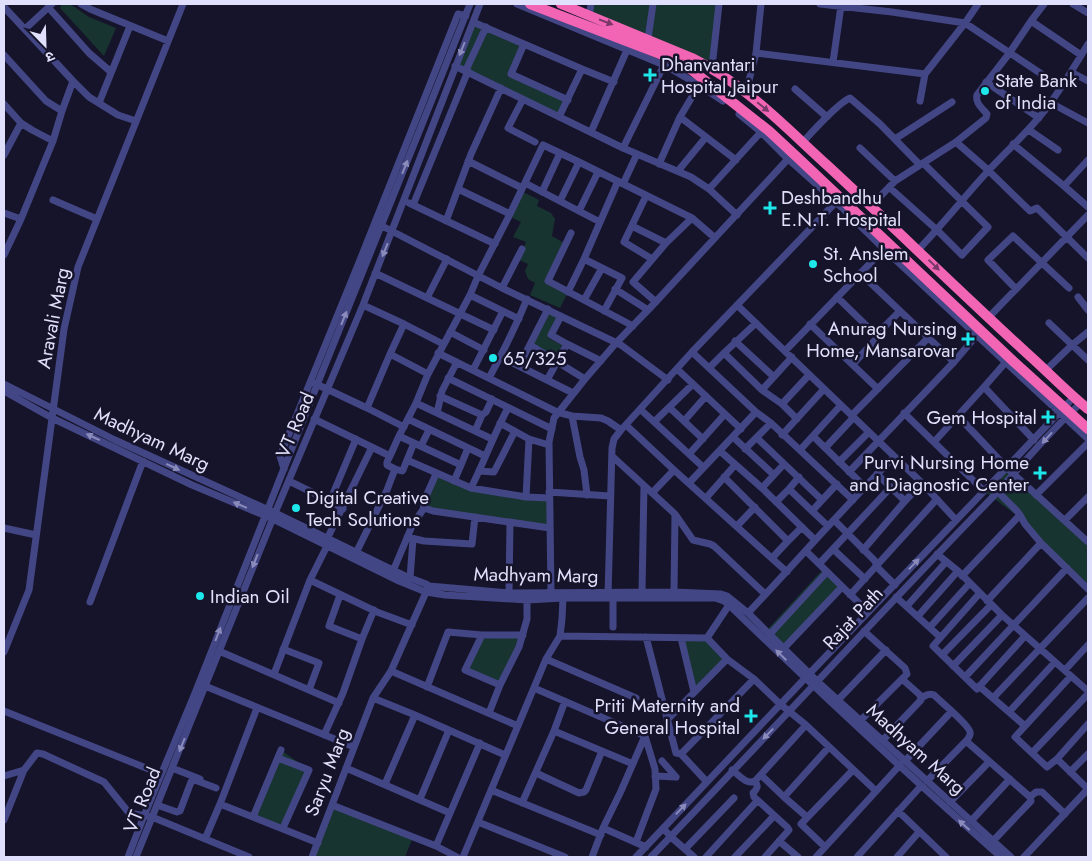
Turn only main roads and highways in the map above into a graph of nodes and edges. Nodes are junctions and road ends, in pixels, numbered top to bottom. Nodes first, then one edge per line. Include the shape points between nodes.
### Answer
1 (530, 4) edge
2 (561, 4) edge
3 (1081, 403) edge
4 (1088, 429) edge

1 - 4 highway via 668,57 693,71 790,150 1065,412
2 -> 3 highway via 692,58 746,92

